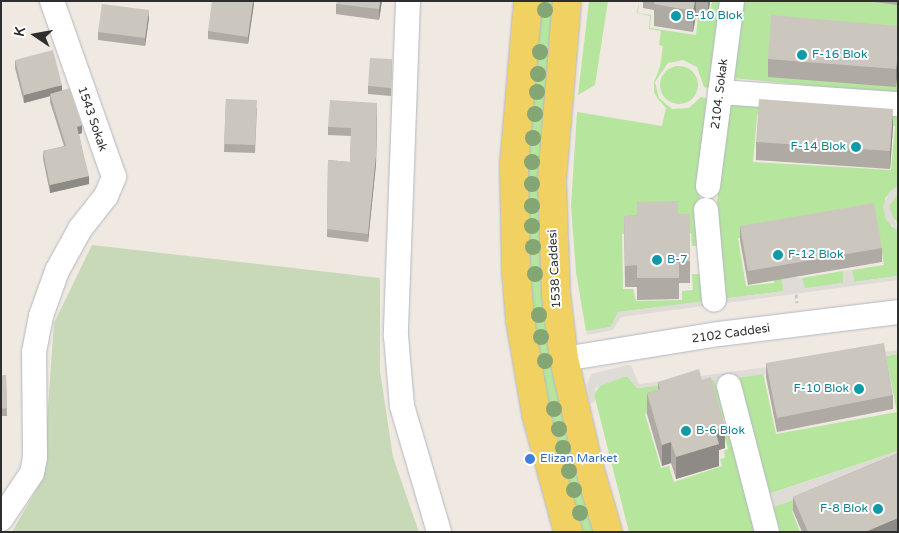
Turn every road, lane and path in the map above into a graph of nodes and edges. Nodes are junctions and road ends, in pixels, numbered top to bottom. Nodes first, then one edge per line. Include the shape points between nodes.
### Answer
1 (52, 1) edge
2 (408, 1) edge
3 (528, 1) edge
4 (567, 1) edge
5 (732, 1) edge
6 (720, 92) junction
7 (898, 104) edge
8 (708, 186) dead end
9 (706, 210) dead end
10 (714, 300) dead end
11 (898, 312) edge
12 (564, 359) junction
13 (729, 386) dead end
14 (1, 519) edge
15 (438, 532) edge
16 (568, 532) edge
17 (608, 532) edge
18 (767, 532) edge

1 - 14 street, 1543 Sokak via 114,177 106,196 80,228 57,271 40,316 34,352 35,457 32,473
2 - 15 street via 396,336 402,406
3 - 16 main road via 514,164 516,271 536,414
4 - 12 main road, 1538 Caddesi via 552,181 556,294
5 - 6 street, 2104. Sokak
6 - 7 street
6 - 8 street, 2104. Sokak
9 - 10 street
11 - 12 street, 2102 Caddesi via 719,334
12 - 17 main road, 1538 Caddesi
13 - 18 street

